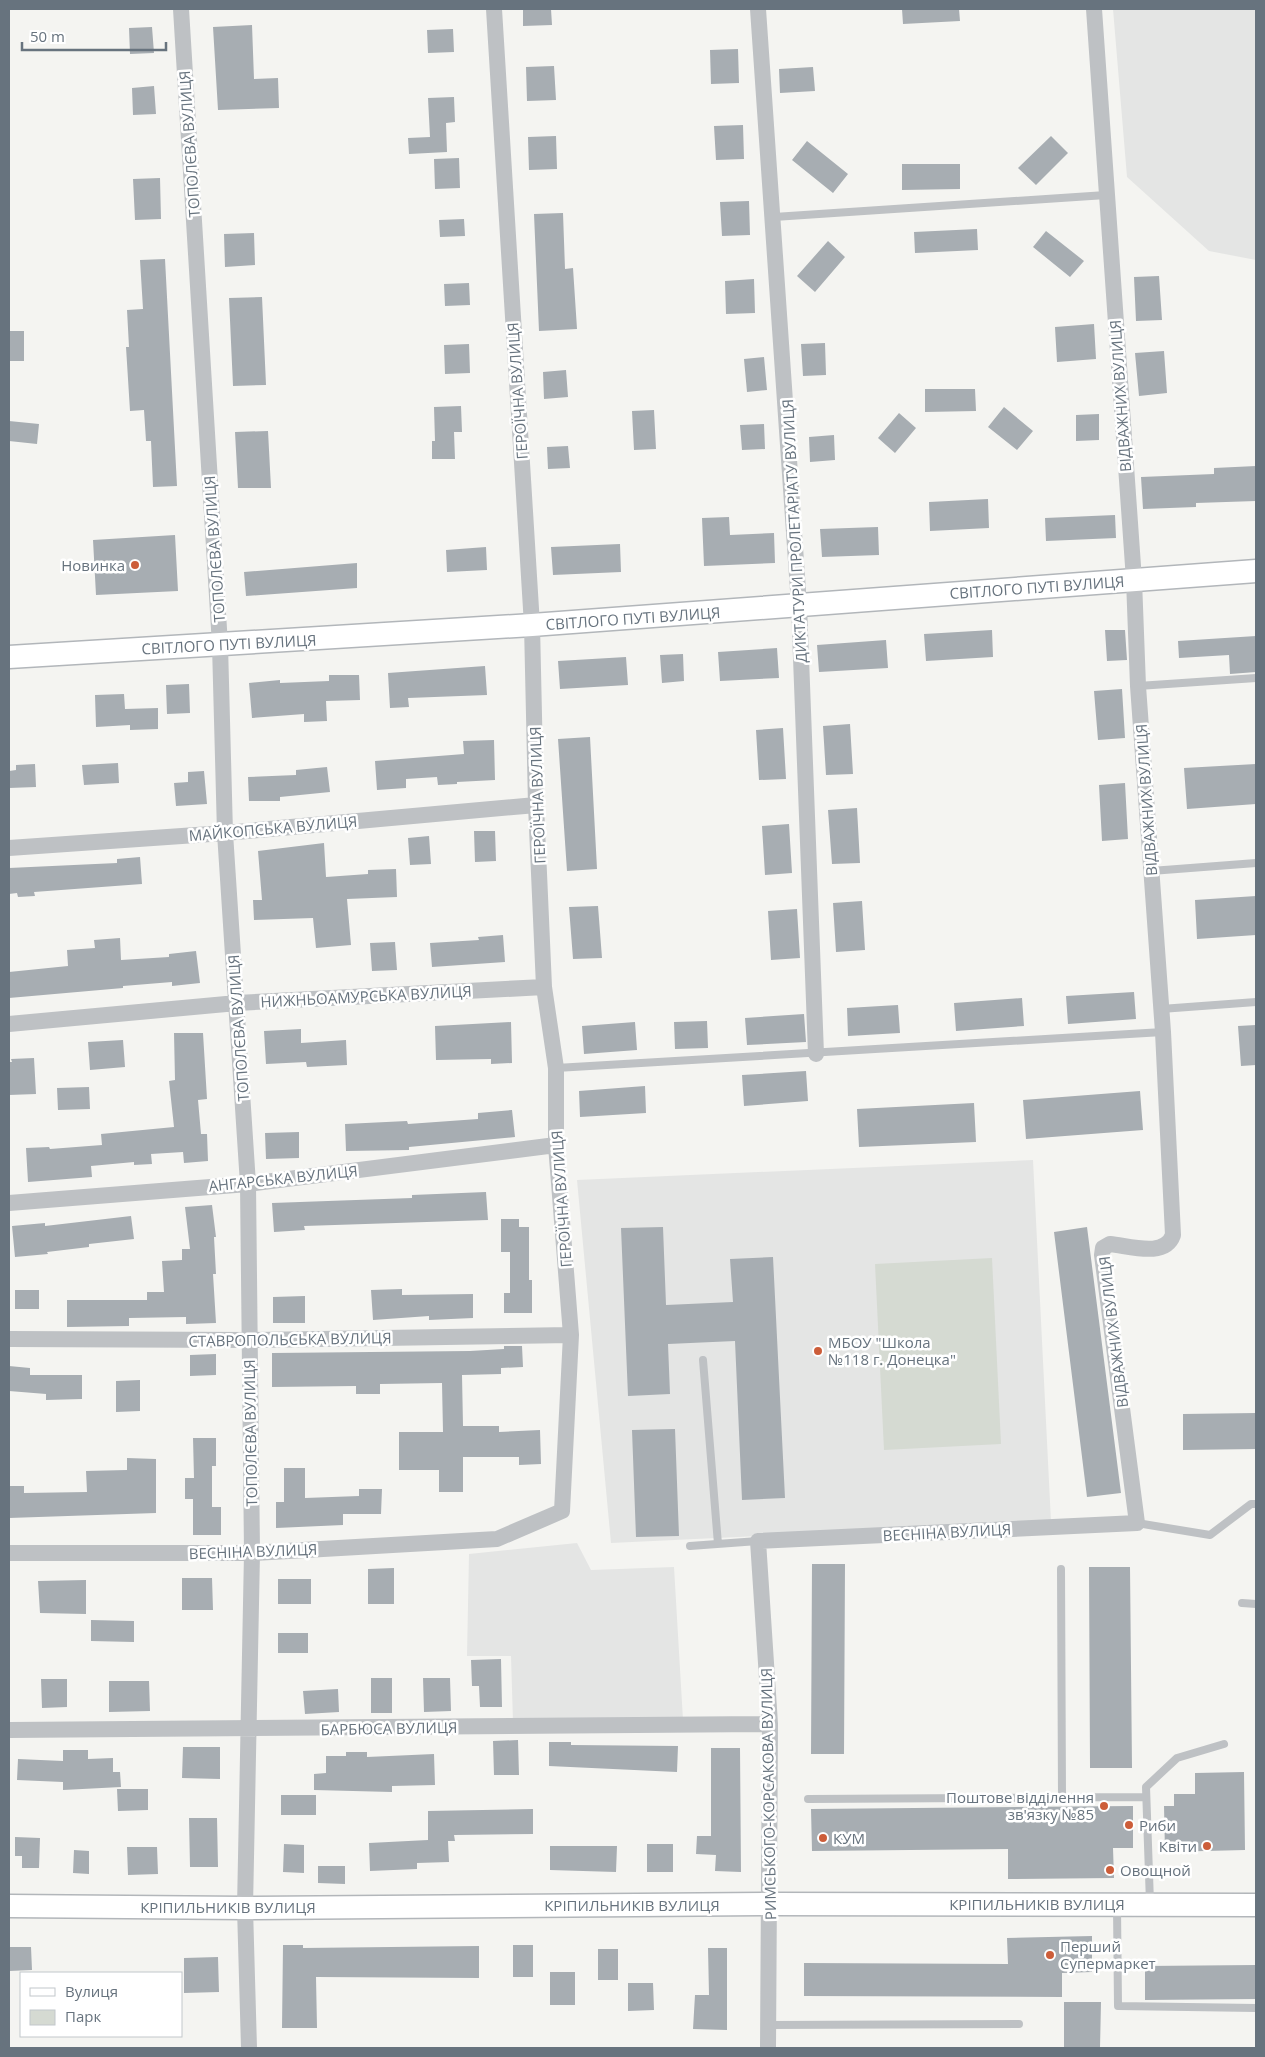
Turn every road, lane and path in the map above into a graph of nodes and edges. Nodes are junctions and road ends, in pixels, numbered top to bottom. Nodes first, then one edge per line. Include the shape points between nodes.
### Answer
1 (181, 9) edge
2 (494, 9) edge
3 (758, 9) edge
4 (1094, 9) edge
5 (1106, 195) junction
6 (774, 217) junction
7 (1256, 571) edge
8 (1134, 580) junction
9 (799, 605) junction
10 (532, 625) junction
11 (220, 645) junction
12 (9, 657) edge
13 (1256, 678) edge
14 (1138, 686) junction
15 (536, 805) junction
16 (225, 833) junction
17 (9, 848) edge
18 (1256, 863) edge
19 (1151, 871) junction
20 (544, 987) junction
21 (1256, 1002) edge
22 (237, 1003) junction
23 (1161, 1009) junction
24 (9, 1024) edge
25 (1163, 1032) junction
26 (816, 1054) junction
27 (556, 1068) junction
28 (556, 1145) junction
29 (248, 1184) junction
30 (9, 1203) edge
31 (570, 1335) junction
32 (9, 1339) edge
33 (249, 1340) junction
34 (703, 1360) dead end
35 (1256, 1504) edge
36 (1136, 1523) junction
37 (497, 1538) joint
38 (758, 1541) junction
39 (718, 1544) junction
40 (690, 1546) dead end
41 (9, 1553) edge
42 (252, 1553) junction
43 (1061, 1569) dead end
44 (1242, 1604) dead end
45 (1256, 1604) edge
46 (770, 1724) junction
47 (9, 1730) edge
48 (249, 1730) junction
49 (1224, 1744) dead end
50 (1062, 1797) junction
51 (1144, 1797) junction
52 (808, 1799) dead end
53 (770, 1904) junction
54 (1117, 1905) junction
55 (1150, 1905) junction
56 (1256, 1905) edge
57 (9, 1906) edge
58 (245, 1908) junction
59 (1256, 2008) edge
60 (1019, 2024) dead end
61 (768, 2025) junction
62 (249, 2048) edge
63 (768, 2048) edge

1 - 11 street, ТОПОЛЄВА ВУЛИЦЯ
2 - 10 street, ГЕРОЇЧНА ВУЛИЦЯ
3 - 6 street, ДИКТАТУРИ ПРОЛЕТАРІАТУ ВУЛИЦЯ
4 - 5 street, ВІДВАЖНИХ ВУЛИЦЯ
5 - 6 lane
5 - 8 street, ВІДВАЖНИХ ВУЛИЦЯ
6 - 9 street, ДИКТАТУРИ ПРОЛЕТАРІАТУ ВУЛИЦЯ
7 - 8 main road, СВІТЛОГО ПУТІ ВУЛИЦЯ
8 - 9 main road, СВІТЛОГО ПУТІ ВУЛИЦЯ
8 - 14 street, ВІДВАЖНИХ ВУЛИЦЯ
9 - 10 main road, СВІТЛОГО ПУТІ ВУЛИЦЯ
9 - 26 street, ДИКТАТУРИ ПРОЛЕТАРІАТУ ВУЛИЦЯ
10 - 11 main road, СВІТЛОГО ПУТІ ВУЛИЦЯ
10 - 15 street, ГЕРОЇЧНА ВУЛИЦЯ
11 - 12 main road, СВІТЛОГО ПУТІ ВУЛИЦЯ
11 - 16 street, ТОПОЛЄВА ВУЛИЦЯ
13 - 14 lane
14 - 19 street, ВІДВАЖНИХ ВУЛИЦЯ
15 - 16 street, МАЙКОПСЬКА ВУЛИЦЯ
15 - 20 street, ГЕРОЇЧНА ВУЛИЦЯ
16 - 17 street, МАЙКОПСЬКА ВУЛИЦЯ
16 - 22 street, ТОПОЛЄВА ВУЛИЦЯ
18 - 19 lane
19 - 23 street, ВІДВАЖНИХ ВУЛИЦЯ
20 - 22 street, НИЖНЬОАМУРСЬКА ВУЛИЦЯ
20 - 27 street, ГЕРОЇЧНА ВУЛИЦЯ
21 - 23 lane
22 - 24 street, НИЖНЬОАМУРСЬКА ВУЛИЦЯ
22 - 29 street, ТОПОЛЄВА ВУЛИЦЯ
23 - 25 street, ВІДВАЖНИХ ВУЛИЦЯ
25 - 26 lane
25 - 36 street, ВІДВАЖНИХ ВУЛИЦЯ via 1173,1235 1170,1243 1161,1249 1110,1244 1103,1248 1102,1256
26 - 27 lane
27 - 28 street, ГЕРОЇЧНА ВУЛИЦЯ
28 - 29 street, АНГАРСЬКА ВУЛИЦЯ
28 - 31 street, ГЕРОЇЧНА ВУЛИЦЯ
29 - 30 street, АНГАРСЬКА ВУЛИЦЯ
29 - 33 street, ТОПОЛЄВА ВУЛИЦЯ
31 - 33 street, СТАВРОПОЛЬСЬКА ВУЛИЦЯ
31 - 37 street, ГЕРОЇЧНА ВУЛИЦЯ via 562,1511
32 - 33 street, СТАВРОПОЛЬСЬКА ВУЛИЦЯ
33 - 42 street, ТОПОЛЄВА ВУЛИЦЯ
34 - 39 lane
35 - 36 lane via 1251,1504 1210,1535
36 - 38 street, ВЕСНІНА ВУЛИЦЯ
37 - 42 street, ВЕСНІНА ВУЛИЦЯ
38 - 39 lane
38 - 46 street, РИМСЬКОГО-КОРСАКОВА ВУЛИЦЯ
39 - 40 lane
41 - 42 street, ВЕСНІНА ВУЛИЦЯ
42 - 48 street, ТОПОЛЄВА ВУЛИЦЯ
43 - 50 lane
44 - 45 lane
46 - 48 street, БАРБЮСА ВУЛИЦЯ
46 - 53 street, РИМСЬКОГО-КОРСАКОВА ВУЛИЦЯ
47 - 48 street, БАРБЮСА ВУЛИЦЯ
48 - 58 street, ТОПОЛЄВА ВУЛИЦЯ
49 - 51 lane via 1176,1758 1146,1786
50 - 51 lane
50 - 52 lane
51 - 55 lane
53 - 54 main road, КРІПИЛЬНИКІВ ВУЛИЦЯ
53 - 58 main road, КРІПИЛЬНИКІВ ВУЛИЦЯ
53 - 61 street, РИМСЬКОГО-КОРСАКОВА ВУЛИЦЯ
54 - 55 main road, КРІПИЛЬНИКІВ ВУЛИЦЯ
54 - 59 lane via 1118,2006
55 - 56 main road, КРІПИЛЬНИКІВ ВУЛИЦЯ
57 - 58 main road, КРІПИЛЬНИКІВ ВУЛИЦЯ
58 - 62 street, ТОПОЛЄВА ВУЛИЦЯ
60 - 61 lane
61 - 63 street, РИМСЬКОГО-КОРСАКОВА ВУЛИЦЯ

